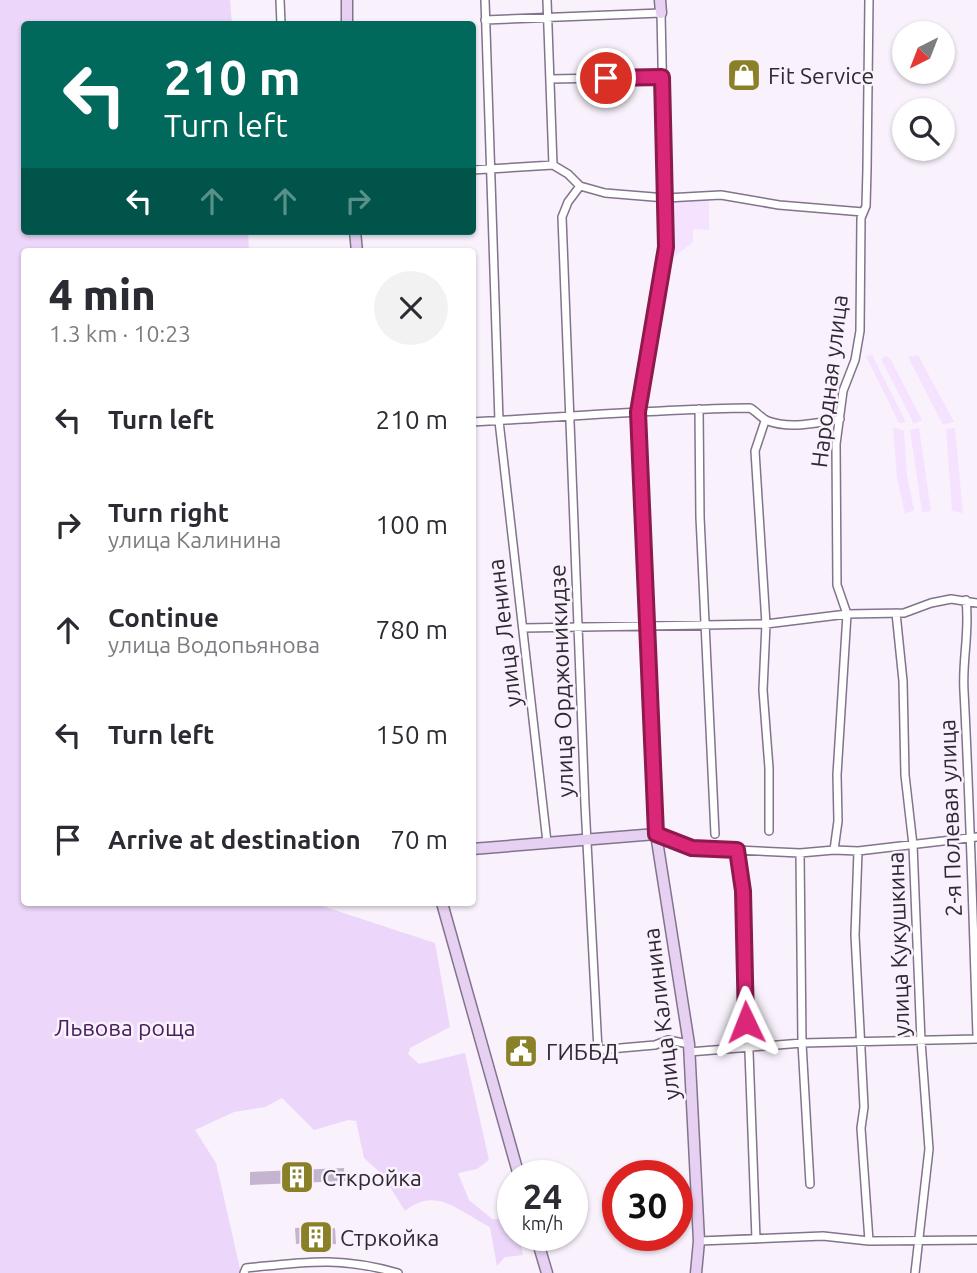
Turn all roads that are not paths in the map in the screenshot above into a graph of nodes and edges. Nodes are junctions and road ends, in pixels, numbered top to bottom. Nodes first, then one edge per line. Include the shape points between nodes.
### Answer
1 (280, 0) edge
2 (347, 0) edge
3 (485, 0) edge
4 (547, 0) edge
5 (660, 0) edge
6 (869, 0) edge
7 (661, 13) junction
8 (548, 18) junction
9 (485, 20) junction
10 (281, 21) edge
11 (347, 21) edge
12 (662, 77) junction
13 (550, 79) junction
14 (553, 165) junction
15 (490, 169) junction
16 (476, 170) edge
17 (580, 186) junction
18 (666, 198) junction
19 (863, 212) junction
20 (699, 409) junction
21 (638, 412) junction
22 (570, 418) junction
23 (840, 419) junction
24 (499, 421) junction
25 (765, 421) junction
26 (476, 422) edge
27 (966, 600) junction
28 (977, 603) edge
29 (896, 613) junction
30 (847, 614) junction
31 (706, 624) junction
32 (766, 624) junction
33 (523, 628) junction
34 (645, 628) junction
35 (579, 629) junction
36 (769, 831) dead end
37 (656, 834) junction
38 (715, 834) dead end
39 (974, 838) edge
40 (588, 840) junction
41 (547, 842) junction
42 (913, 845) junction
43 (476, 849) edge
44 (737, 850) junction
45 (834, 850) junction
46 (858, 851) junction
47 (800, 853) junction
48 (443, 906) edge
49 (977, 1037) edge
50 (921, 1041) junction
51 (802, 1043) junction
52 (860, 1043) junction
53 (689, 1048) junction
54 (747, 1048) junction
55 (514, 1160) edge
56 (810, 1184) dead end
57 (757, 1239) junction
58 (977, 1240) edge
59 (699, 1241) junction
60 (869, 1241) junction
61 (917, 1241) junction
62 (540, 1251) edge
63 (245, 1270) edge
64 (398, 1273) edge
65 (547, 1273) edge
66 (696, 1273) edge
67 (915, 1273) edge

1 - 10 street
2 - 11 street
3 - 9 street, улица Ленина
4 - 8 street
5 - 7 street
6 - 19 street, Народная улица
7 - 8 street
7 - 12 street, улица Калинина
8 - 9 street
8 - 13 street
9 - 15 street, улица Ленина
12 - 13 street
12 - 18 street, улица Калинина
13 - 14 street
14 - 15 street
14 - 17 street
15 - 16 street
15 - 24 street, улица Ленина
17 - 18 street
17 - 22 street, улица Орджоникидзе via 562,218
18 - 19 street via 721,195
18 - 21 street, улица Калинина via 663,274
19 - 23 street, Народная улица via 860,331
20 - 21 street
20 - 25 street via 750,408
20 - 31 street
21 - 22 street
21 - 34 street, улица Калинина
22 - 24 street
22 - 35 street, улица Орджоникидзе
23 - 25 street
23 - 30 street, Народная улица via 836,444 837,585
24 - 26 street
24 - 33 street, улица Ленина
25 - 32 street via 755,451
27 - 28 street
27 - 29 street
27 - 39 street, 2-я Полевая улица via 969,623 962,665
29 - 30 street
29 - 42 street, улица Кукушкина
30 - 32 street
30 - 45 street, Народная улица
31 - 32 street
31 - 34 street
31 - 38 street
32 - 36 street via 763,690
33 - 35 street
33 - 41 street, улица Ленина
34 - 35 street
34 - 37 street, улица Калинина
35 - 40 street, улица Орджоникидзе
37 - 40 street
37 - 44 street via 692,848
37 - 53 street, улица Калинина
39 - 42 street
39 - 49 street, 2-я Полевая улица
40 - 41 street
40 - 53 street, улица Орджоникидзе via 598,1050 668,1040
41 - 43 street
42 - 46 street
42 - 50 street, улица Кукушкина
44 - 47 street
44 - 54 street via 743,891
45 - 46 street
45 - 47 street
46 - 52 street via 855,935
47 - 51 street
48 - 55 street
49 - 50 street
50 - 52 street
50 - 61 street, улица Кукушкина via 929,1149
51 - 52 street
51 - 54 street
51 - 56 street
52 - 60 street
53 - 54 street
53 - 59 street, улица Калинина
54 - 57 street
57 - 59 street
57 - 60 street via 823,1236
58 - 61 street
59 - 66 street, улица Калинина
60 - 61 street
61 - 67 street, улица Кукушкина
62 - 65 street
63 - 64 street via 335,1260

